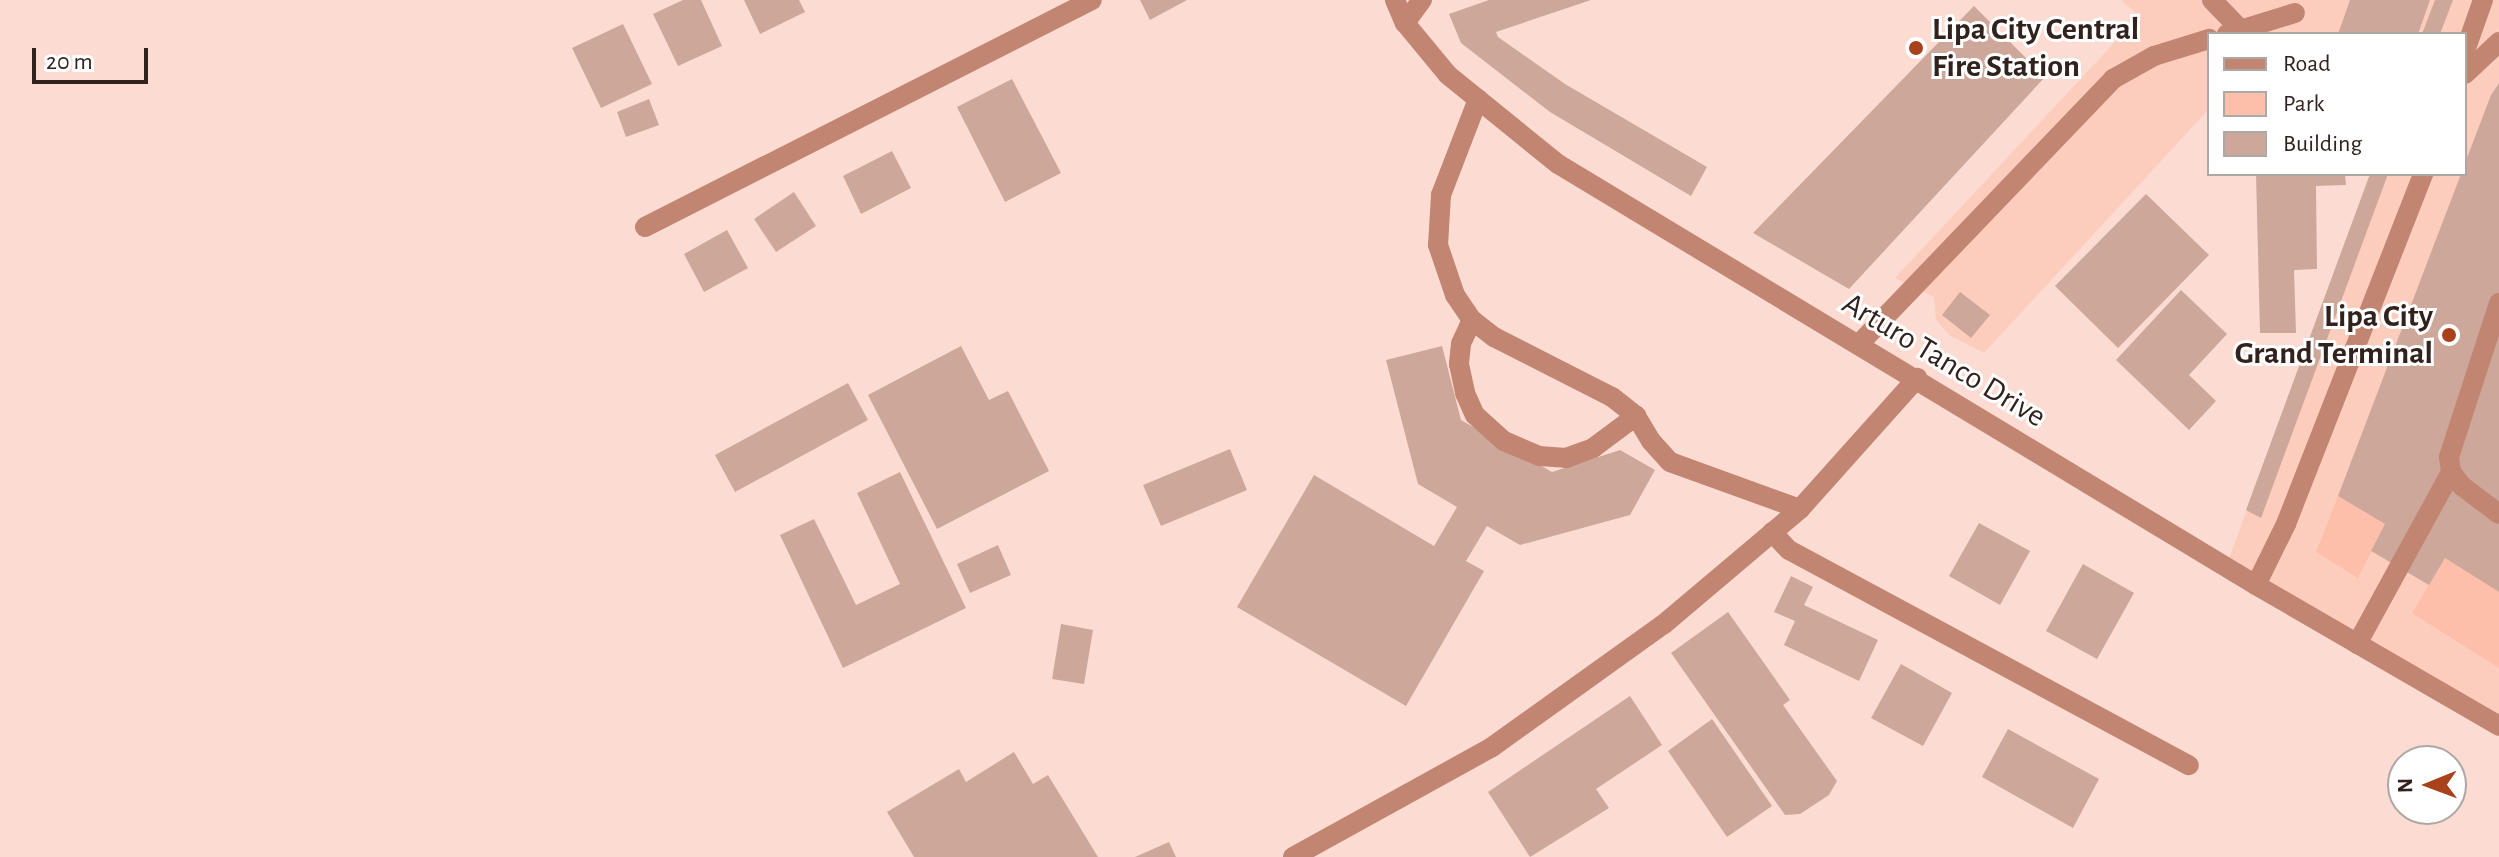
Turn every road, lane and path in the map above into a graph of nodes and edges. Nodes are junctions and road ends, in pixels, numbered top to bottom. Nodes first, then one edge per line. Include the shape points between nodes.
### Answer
1 (1092, 0) edge
2 (1395, 0) edge
3 (1422, 0) edge
4 (2212, 0) edge
5 (2483, 0) edge
6 (2295, 13) dead end
7 (1405, 23) junction
8 (2234, 32) edge
9 (2207, 40) edge
10 (2499, 42) edge
11 (2467, 45) edge
12 (2467, 72) edge
13 (1478, 99) junction
14 (2422, 176) edge
15 (645, 227) dead end
16 (2499, 303) edge
17 (1472, 320) junction
18 (1860, 343) junction
19 (1917, 378) junction
20 (1636, 416) junction
21 (2451, 472) junction
22 (1800, 509) junction
23 (2499, 514) edge
24 (1772, 532) junction
25 (2256, 585) junction
26 (2357, 644) junction
27 (2499, 726) edge
28 (2189, 765) dead end
29 (1293, 857) edge

1 - 15 street
2 - 7 street, Arturo Tanco Drive
3 - 7 street
4 - 8 street
5 - 11 street
6 - 8 street
7 - 13 street, Arturo Tanco Drive via 1448,75
9 - 18 street via 2154,56 2113,79
10 - 12 street
13 - 17 street via 1441,195 1438,245 1455,295
13 - 18 street, Arturo Tanco Drive via 1558,164
14 - 25 street via 2286,524
16 - 21 street via 2451,447
17 - 20 street via 1494,337 1612,397
17 - 20 street via 1459,364 1465,393 1475,415 1504,441 1539,456 1566,458 1593,448
18 - 19 street, Arturo Tanco Drive
19 - 22 street
19 - 25 street, Arturo Tanco Drive
20 - 22 street via 1670,462
21 - 23 street
21 - 26 street
22 - 24 street
24 - 28 street via 1789,550
24 - 29 street via 1664,624 1492,747
25 - 26 street, Arturo Tanco Drive
26 - 27 street, Arturo Tanco Drive

